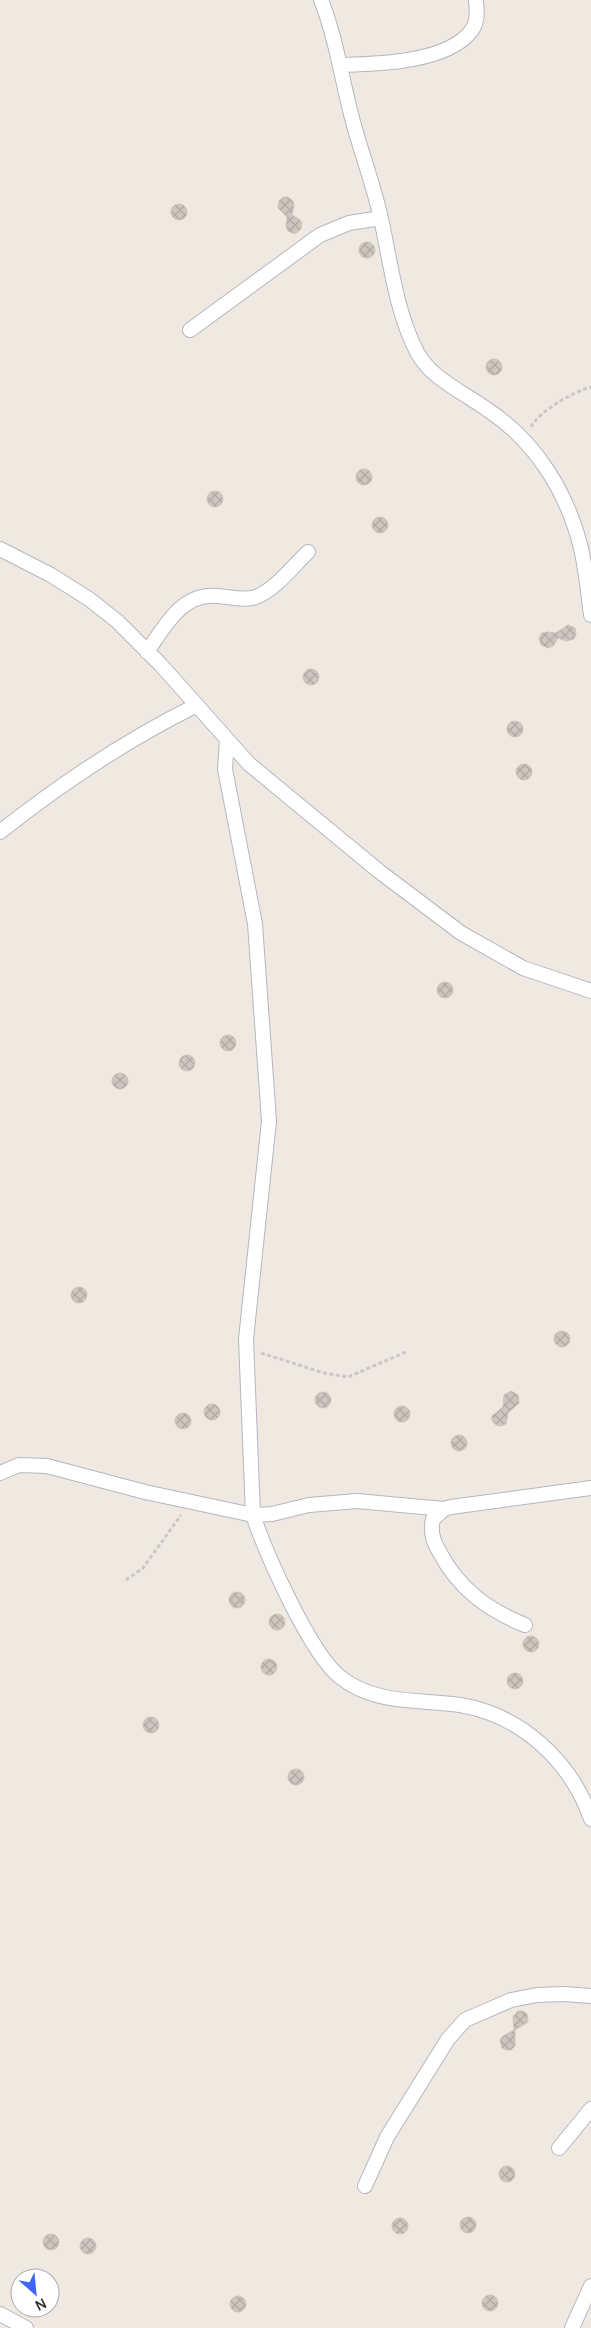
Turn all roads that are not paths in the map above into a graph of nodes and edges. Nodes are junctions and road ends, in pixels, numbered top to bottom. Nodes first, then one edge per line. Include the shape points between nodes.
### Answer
1 (321, 0) edge
2 (476, 0) edge
3 (340, 65) junction
4 (381, 218) junction
5 (190, 330) dead end
6 (0, 549) edge
7 (308, 552) dead end
8 (591, 615) edge
9 (147, 652) junction
10 (197, 706) junction
11 (227, 740) junction
12 (0, 832) edge
13 (591, 992) edge
14 (0, 1473) edge
15 (591, 1488) edge
16 (444, 1509) junction
17 (253, 1515) junction
18 (525, 1625) dead end
19 (591, 1819) edge
20 (591, 1996) edge
21 (591, 2109) edge
22 (559, 2148) dead end
23 (365, 2186) dead end
24 (591, 2286) edge
25 (0, 2314) edge
26 (26, 2328) edge
27 (572, 2328) edge

1 - 3 street
2 - 3 street via 477,17 472,30 448,48 387,63
3 - 4 street
4 - 5 street via 349,223 320,235
4 - 8 street via 402,311 418,354 440,378 525,439 546,467 571,516 581,549
6 - 9 street via 89,598
7 - 9 street via 268,590 255,597 212,595 182,606
9 - 10 street
10 - 11 street
10 - 12 street via 158,724 93,764
11 - 13 street via 308,813 461,933 523,968
11 - 17 street via 225,769 255,924 269,1121 246,1348
14 - 17 street via 19,1465 47,1466 145,1492
15 - 16 street
16 - 17 street via 357,1501
16 - 18 street via 433,1520 431,1534 456,1580 483,1603
17 - 19 street via 261,1539 296,1611 327,1665 341,1678 370,1694 459,1705 484,1710 508,1721 550,1752 575,1782
20 - 23 street via 537,1995 495,2006 465,2020 448,2039 386,2137
21 - 22 street
24 - 27 street
25 - 26 street

